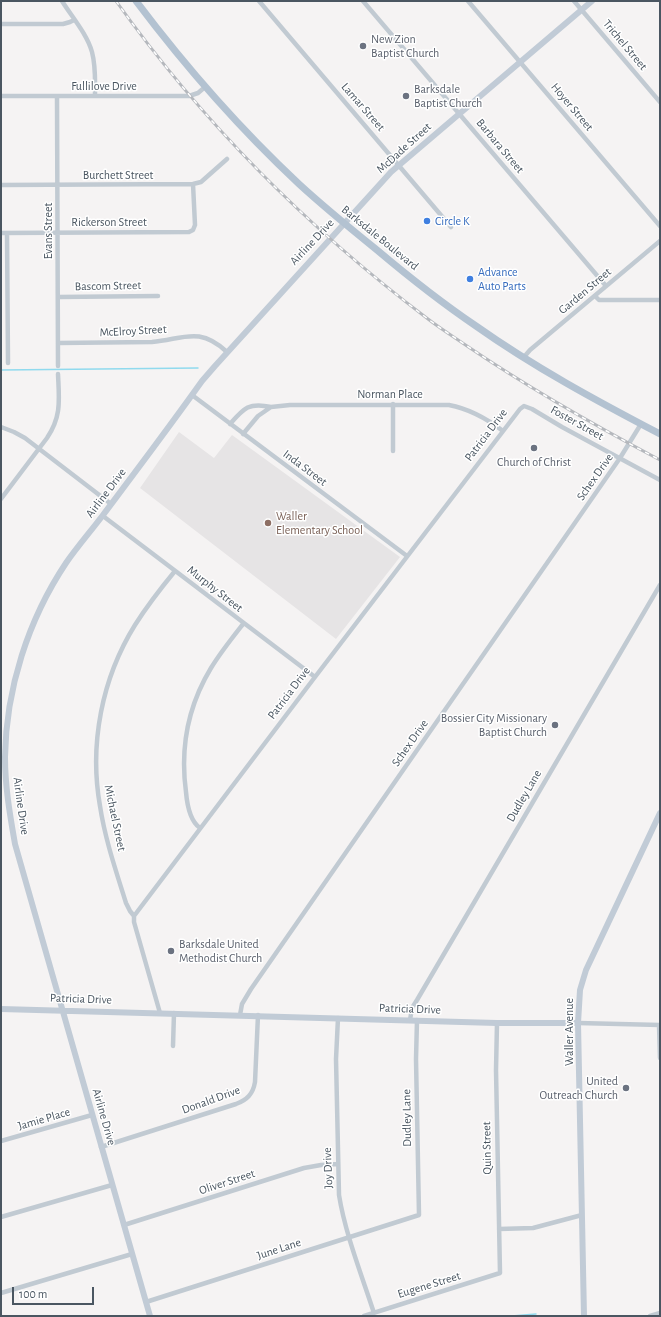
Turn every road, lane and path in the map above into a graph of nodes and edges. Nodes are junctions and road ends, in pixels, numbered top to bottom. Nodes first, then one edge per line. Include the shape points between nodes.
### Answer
1 (62, 1) edge
2 (136, 1) edge
3 (259, 1) edge
4 (363, 1) edge
5 (468, 1) edge
6 (574, 1) edge
7 (592, 1) edge
8 (582, 10) junction
9 (74, 20) junction
10 (1, 24) edge
11 (520, 62) junction
12 (205, 87) junction
13 (1, 96) edge
14 (57, 96) junction
15 (95, 96) junction
16 (659, 99) edge
17 (459, 114) junction
18 (227, 159) dead end
19 (399, 165) junction
20 (194, 184) junction
21 (1, 185) edge
22 (58, 185) junction
23 (344, 223) junction
24 (660, 226) edge
25 (451, 227) dead end
26 (1, 233) edge
27 (7, 233) junction
28 (58, 233) junction
29 (660, 241) edge
30 (606, 286) junction
31 (158, 296) dead end
32 (595, 296) junction
33 (58, 297) junction
34 (660, 300) edge
35 (58, 343) junction
36 (227, 352) junction
37 (524, 357) junction
38 (8, 363) dead end
39 (58, 366) dead end
40 (58, 374) dead end
41 (192, 395) junction
42 (393, 404) junction
43 (526, 406) joint
44 (271, 407) junction
45 (230, 424) junction
46 (641, 424) junction
47 (1, 427) edge
48 (503, 431) junction
49 (243, 434) junction
50 (660, 434) edge
51 (39, 448) junction
52 (393, 451) dead end
53 (620, 458) junction
54 (660, 480) edge
55 (1, 499) edge
56 (111, 504) junction
57 (103, 516) junction
58 (407, 556) junction
59 (175, 571) junction
60 (660, 585) edge
61 (243, 624) junction
62 (315, 677) junction
63 (3, 744) edge
64 (3, 752) edge
65 (660, 813) edge
66 (200, 828) junction
67 (134, 916) junction
68 (1, 1009) edge
69 (62, 1010) junction
70 (160, 1013) junction
71 (174, 1013) junction
72 (240, 1015) junction
73 (258, 1016) junction
74 (338, 1018) junction
75 (410, 1020) junction
76 (417, 1020) junction
77 (497, 1022) junction
78 (578, 1023) junction
79 (660, 1024) edge
80 (173, 1046) dead end
81 (660, 1058) edge
82 (92, 1115) junction
83 (1, 1141) edge
84 (101, 1147) junction
85 (338, 1164) junction
86 (112, 1185) junction
87 (419, 1215) joint
88 (582, 1215) junction
89 (1, 1217) edge
90 (124, 1225) junction
91 (499, 1229) junction
92 (350, 1237) junction
93 (132, 1254) junction
94 (500, 1273) joint
95 (1, 1293) edge
96 (146, 1302) junction
97 (374, 1313) junction
98 (660, 1313) edge
99 (150, 1316) edge
100 (364, 1316) edge
101 (584, 1316) edge
102 (650, 1316) edge

1 - 9 street
2 - 12 main road, Barksdale Boulevard
3 - 19 street, Lamar Street
4 - 17 street, Barbara Street
5 - 11 street, Hoyer Street
6 - 8 street, Trichel Street
7 - 8 street, McDade Street
8 - 11 street, McDade Street
8 - 16 street, Trichel Street
9 - 10 street via 63,24
9 - 15 street via 91,51 95,69
11 - 17 street, McDade Street
11 - 24 street, Hoyer Street
12 - 15 street, Fullilove Drive via 189,96
12 - 23 main road, Barksdale Boulevard via 275,161
13 - 14 street, Fullilove Drive
14 - 15 street, Fullilove Drive
14 - 22 street, Evans Street
17 - 19 street, McDade Street
17 - 30 street, Barbara Street
18 - 20 street via 201,182
19 - 23 street, McDade Street
19 - 25 street, Lamar Street
20 - 22 street, Burchett Street
20 - 28 street, Rickerson Street via 193,230
21 - 22 street, Burchett Street
22 - 28 street, Evans Street
23 - 36 street, Airline Drive
23 - 37 main road, Barksdale Boulevard via 435,297
26 - 27 street, Rickerson Street
27 - 28 street, Rickerson Street
27 - 38 street
28 - 33 street, Evans Street
29 - 30 street, Garden Street
30 - 32 street, Garden Street
31 - 33 street, Bascom Street
32 - 34 street via 599,300
32 - 37 street, Garden Street
33 - 35 street, Evans Street
35 - 36 street, McElroy Street via 152,342 190,335 219,344
35 - 39 street, Evans Street
36 - 41 street, Airline Drive
37 - 46 main road, Barksdale Boulevard
40 - 51 street via 58,418
41 - 45 street, Inda Street
41 - 56 street, Airline Drive
42 - 44 street, Norman Place
42 - 48 street, Norman Place via 442,404 461,407 485,418
42 - 52 street
43 - 48 street, Patricia Drive via 520,409
43 - 53 street, Foster Street
44 - 45 street, Norman Place via 249,406
44 - 49 street via 258,416
45 - 49 street, Inda Street
46 - 50 main road, Barksdale Boulevard
46 - 53 street, Schex Drive
47 - 51 street
48 - 58 street, Patricia Drive
49 - 58 street, Inda Street
51 - 55 street
51 - 56 street
53 - 54 street, Foster Street
53 - 72 street, Schex Drive via 251,989 242,1004
56 - 57 street, Airline Drive
57 - 59 street, Murphy Street
57 - 63 street, Airline Drive via 66,563 33,626 14,683
58 - 62 street, Patricia Drive
59 - 61 street, Murphy Street
59 - 67 street, Michael Street via 142,614 122,649 104,697 98,730 97,779 102,816 126,903
60 - 75 street, Dudley Lane via 412,1008
61 - 62 street, Murphy Street
61 - 66 street via 210,668 194,702 187,727 184,753 185,788 192,818
62 - 66 street, Patricia Drive
63 - 64 street, Airline Drive
64 - 69 street, Airline Drive via 15,844
65 - 78 street, Waller Avenue via 586,970 580,990
66 - 67 street, Patricia Drive
67 - 70 street
68 - 69 street, Patricia Drive
69 - 70 street, Patricia Drive
69 - 82 street, Airline Drive
70 - 71 street, Patricia Drive
71 - 72 street, Patricia Drive
71 - 80 street
72 - 73 street, Patricia Drive
73 - 74 street, Patricia Drive
73 - 84 street, Donald Drive via 255,1082 252,1092 246,1099
74 - 75 street, Patricia Drive
74 - 85 street, Joy Drive
75 - 76 street, Patricia Drive
76 - 77 street, Patricia Drive
76 - 87 street, Dudley Lane
77 - 78 street, Patricia Drive
77 - 91 street, Quin Street
78 - 79 street, Patricia Drive
78 - 88 street, Waller Avenue
79 - 81 street
82 - 83 street, Jamie Place
82 - 84 street, Airline Drive
84 - 86 street, Airline Drive
85 - 90 street, Oliver Street via 304,1168
85 - 92 street, Joy Drive via 340,1201
86 - 89 street
86 - 90 street, Airline Drive
87 - 92 street, June Lane
88 - 91 street via 536,1228
88 - 101 street, Waller Avenue
90 - 93 street, Airline Drive
91 - 94 street, Quin Street
92 - 96 street, June Lane
92 - 97 street, Joy Drive
93 - 95 street
93 - 96 street, Airline Drive
94 - 97 street, Eugene Street
96 - 99 street, Airline Drive
97 - 100 street, Eugene Street
98 - 102 street

